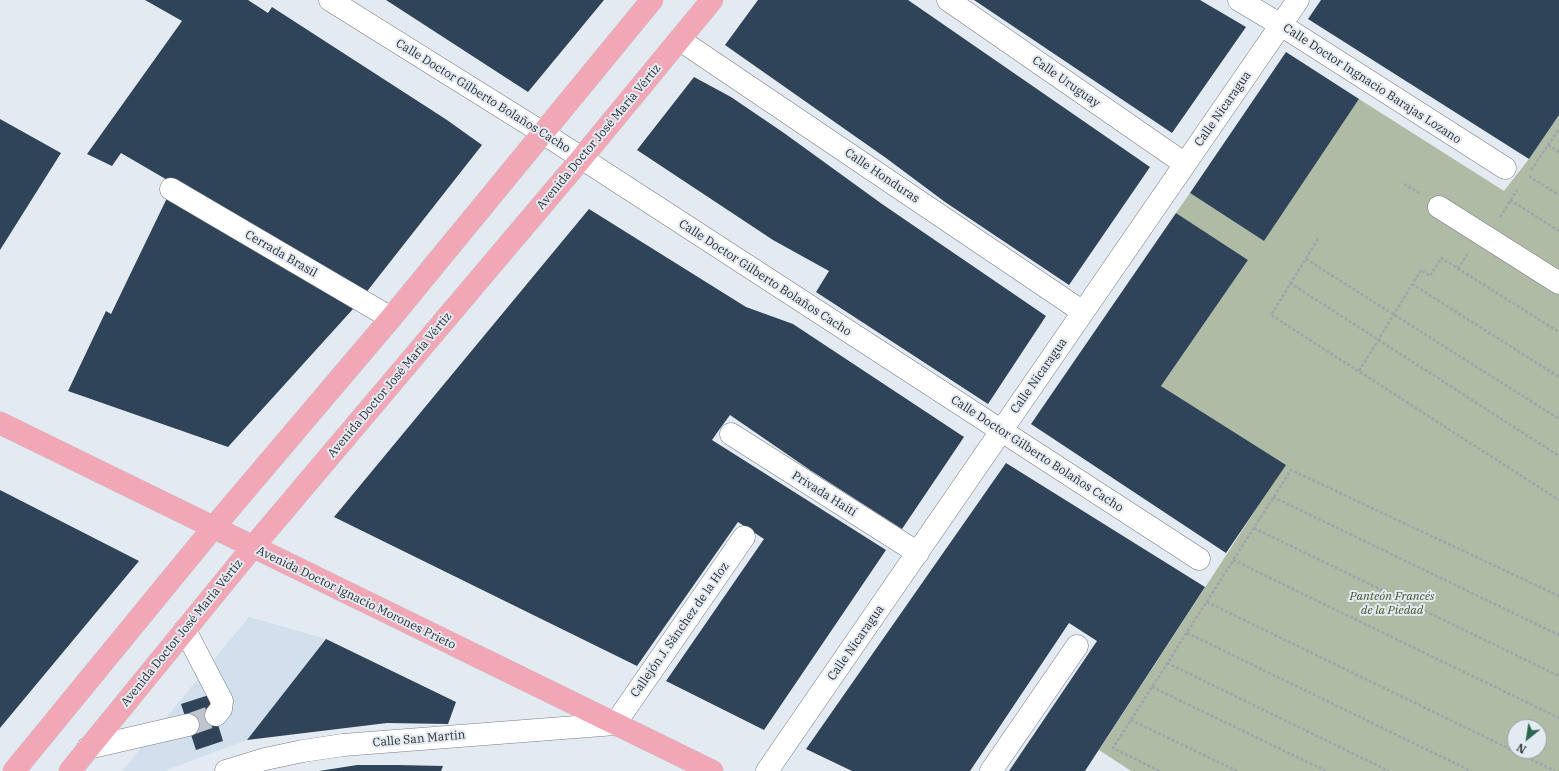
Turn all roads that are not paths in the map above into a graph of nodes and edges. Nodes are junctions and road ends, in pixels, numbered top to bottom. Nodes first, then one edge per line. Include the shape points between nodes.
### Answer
1 (330, 0) edge
2 (652, 0) edge
3 (712, 0) edge
4 (948, 0) edge
5 (1238, 0) edge
6 (1298, 0) edge
7 (1281, 25) junction
8 (680, 40) junction
9 (543, 133) junction
10 (581, 159) junction
11 (1185, 164) junction
12 (1505, 168) dead end
13 (171, 189) dead end
14 (1439, 207) dead end
15 (1559, 283) edge
16 (1083, 312) junction
17 (391, 318) junction
18 (0, 423) edge
19 (1002, 430) junction
20 (731, 434) dead end
21 (212, 528) junction
22 (744, 537) dead end
23 (252, 548) junction
24 (918, 553) junction
25 (1199, 559) dead end
26 (185, 630) junction
27 (1077, 646) dead end
28 (216, 715) dead end
29 (615, 724) junction
30 (188, 725) tunnel mouth
31 (88, 748) junction
32 (14, 771) edge
33 (70, 771) edge
34 (226, 771) edge
35 (712, 771) edge
36 (767, 771) edge
37 (991, 771) edge

1 - 9 street, Calle Doctor Gilberto Bolaños Cacho
2 - 9 main road
3 - 8 main road, Avenida Doctor José María Vértiz
4 - 11 street, Calle Uruguay
5 - 7 street, Calle Doctor Ingnacio Barajas Lozano
6 - 7 street, Calle Nicaragua
7 - 11 street, Calle Nicaragua
7 - 12 street, Calle Doctor Ingnacio Barajas Lozano
8 - 10 main road, Avenida Doctor José María Vértiz
8 - 16 street, Calle Honduras
9 - 10 street, Calle Doctor Gilberto Bolaños Cacho
9 - 17 main road
10 - 19 street, Calle Doctor Gilberto Bolaños Cacho
10 - 23 main road, Avenida Doctor José María Vértiz
11 - 16 street, Calle Nicaragua
13 - 17 street, Cerrada Brasil
14 - 15 street
16 - 19 street, Calle Nicaragua
17 - 21 main road
18 - 21 main road, Avenida Doctor Ignacio Morones Prieto
19 - 24 street, Calle Nicaragua
19 - 25 street, Calle Doctor Gilberto Bolaños Cacho
20 - 24 street, Privada Haití
21 - 23 main road, Avenida Doctor Ignacio Morones Prieto
21 - 32 main road
22 - 29 street, Callejón J. Sánchez de la Hoz
23 - 26 main road, Avenida Doctor José María Vértiz
23 - 29 main road, Avenida Doctor Ignacio Morones Prieto
24 - 36 street, Calle Nicaragua
26 - 28 street via 222,701 221,709
26 - 31 main road, Avenida Doctor José María Vértiz
27 - 37 street
29 - 34 street, Calle San Martin via 343,745 295,752
29 - 35 main road, Avenida Doctor Ignacio Morones Prieto
30 - 31 street
31 - 33 main road, Avenida Doctor José María Vértiz

